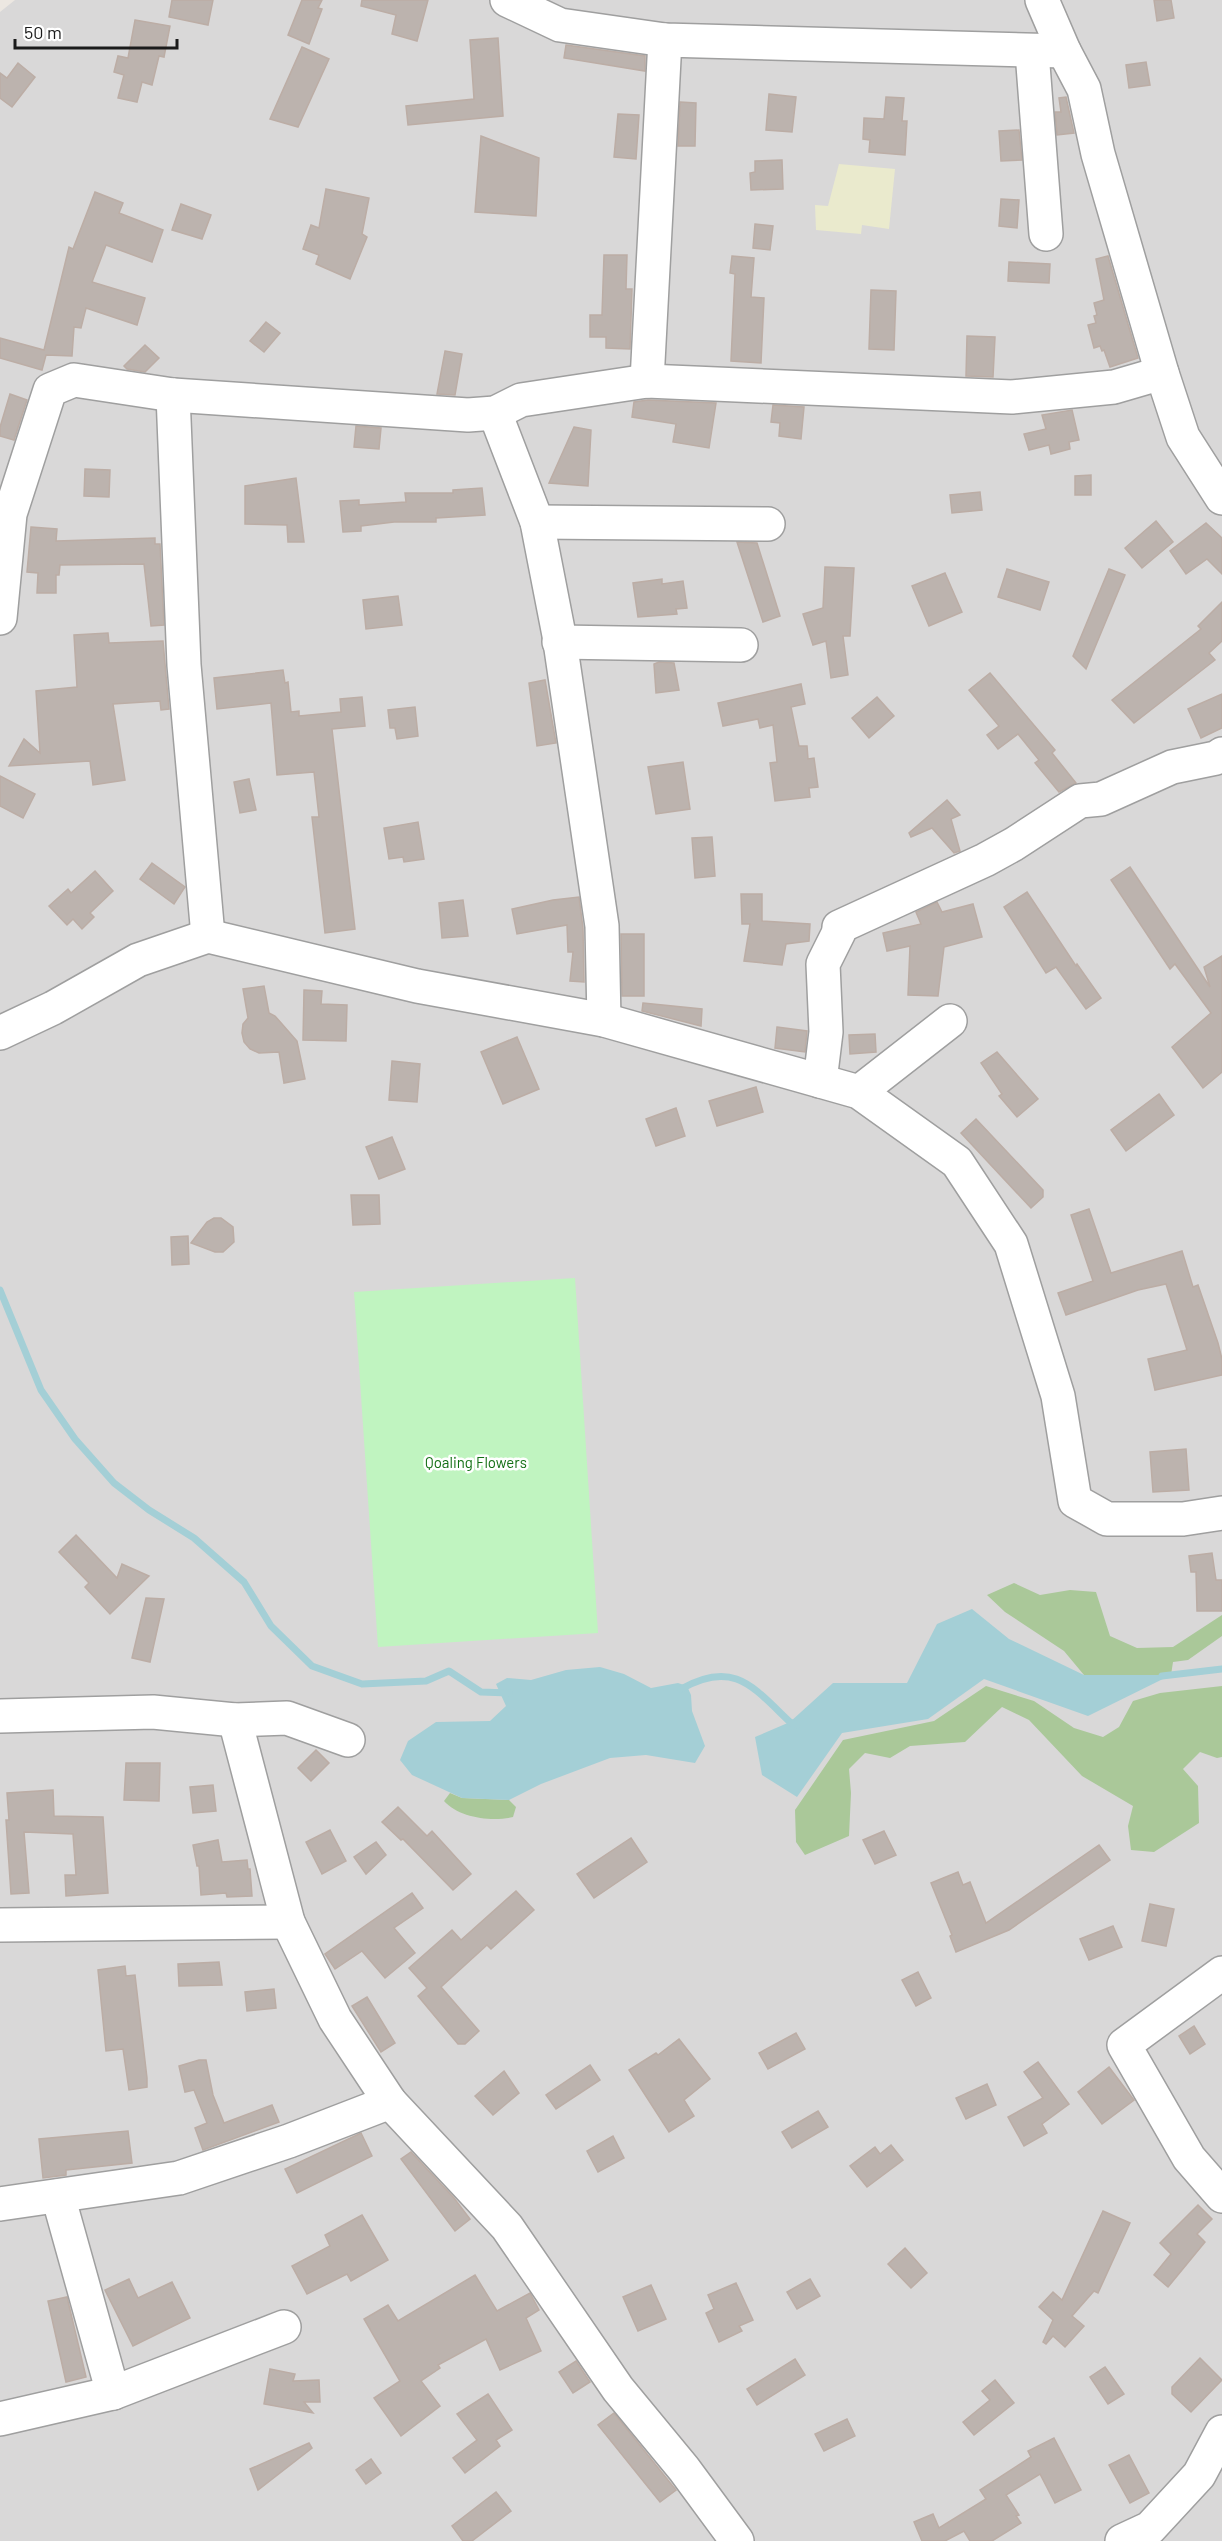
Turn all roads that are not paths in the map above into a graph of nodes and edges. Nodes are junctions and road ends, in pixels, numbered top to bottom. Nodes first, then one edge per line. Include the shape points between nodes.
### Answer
1 (507, 0) edge
2 (1042, 0) edge
3 (665, 40) junction
4 (1064, 51) junction
5 (1032, 52) junction
6 (1046, 234) dead end
7 (1162, 373) junction
8 (647, 381) junction
9 (173, 394) junction
10 (495, 413) junction
11 (1222, 498) edge
12 (537, 522) junction
13 (768, 524) dead end
14 (0, 618) edge
15 (559, 642) junction
16 (741, 645) dead end
17 (1222, 754) edge
18 (208, 936) junction
19 (604, 1020) junction
20 (950, 1021) dead end
21 (0, 1033) edge
22 (820, 1081) junction
23 (859, 1092) junction
24 (1222, 1513) edge
25 (0, 1716) edge
26 (236, 1720) junction
27 (348, 1740) dead end
28 (288, 1922) junction
29 (0, 1925) edge
30 (1222, 1973) edge
31 (390, 2102) junction
32 (58, 2196) junction
33 (1222, 2196) edge
34 (0, 2204) edge
35 (284, 2326) dead end
36 (113, 2393) junction
37 (0, 2419) edge
38 (1222, 2432) edge
39 (729, 2539) edge
40 (1122, 2541) edge

1 - 3 street via 560,25
2 - 4 street
3 - 5 street via 998,47
3 - 8 street
4 - 5 street
4 - 7 street via 1084,89 1098,154
5 - 6 street
7 - 8 street via 1114,387 1012,398
7 - 11 street via 1183,437
8 - 10 street via 521,400
9 - 10 street via 468,415
9 - 14 street via 74,380 50,390 10,514
9 - 18 street via 184,665
10 - 12 street
12 - 13 street
12 - 15 street
15 - 16 street
15 - 19 street via 603,926
17 - 22 street via 1172,767 1101,800 1080,801 985,860 839,929 823,963 826,1032
18 - 19 street via 417,986
18 - 21 street via 138,960
19 - 22 street
20 - 23 street
22 - 23 street
23 - 24 street via 957,1162 1011,1244 1058,1396 1075,1501 1107,1519 1183,1519
25 - 26 street via 153,1712
26 - 27 street via 287,1718
26 - 28 street
28 - 29 street
28 - 31 street via 335,2019
30 - 33 street via 1124,2045 1189,2158
31 - 32 street via 179,2178
31 - 39 street via 507,2227 618,2389 684,2469
32 - 34 street
32 - 36 street
35 - 36 street
36 - 37 street
38 - 40 street via 1199,2475 1150,2528

